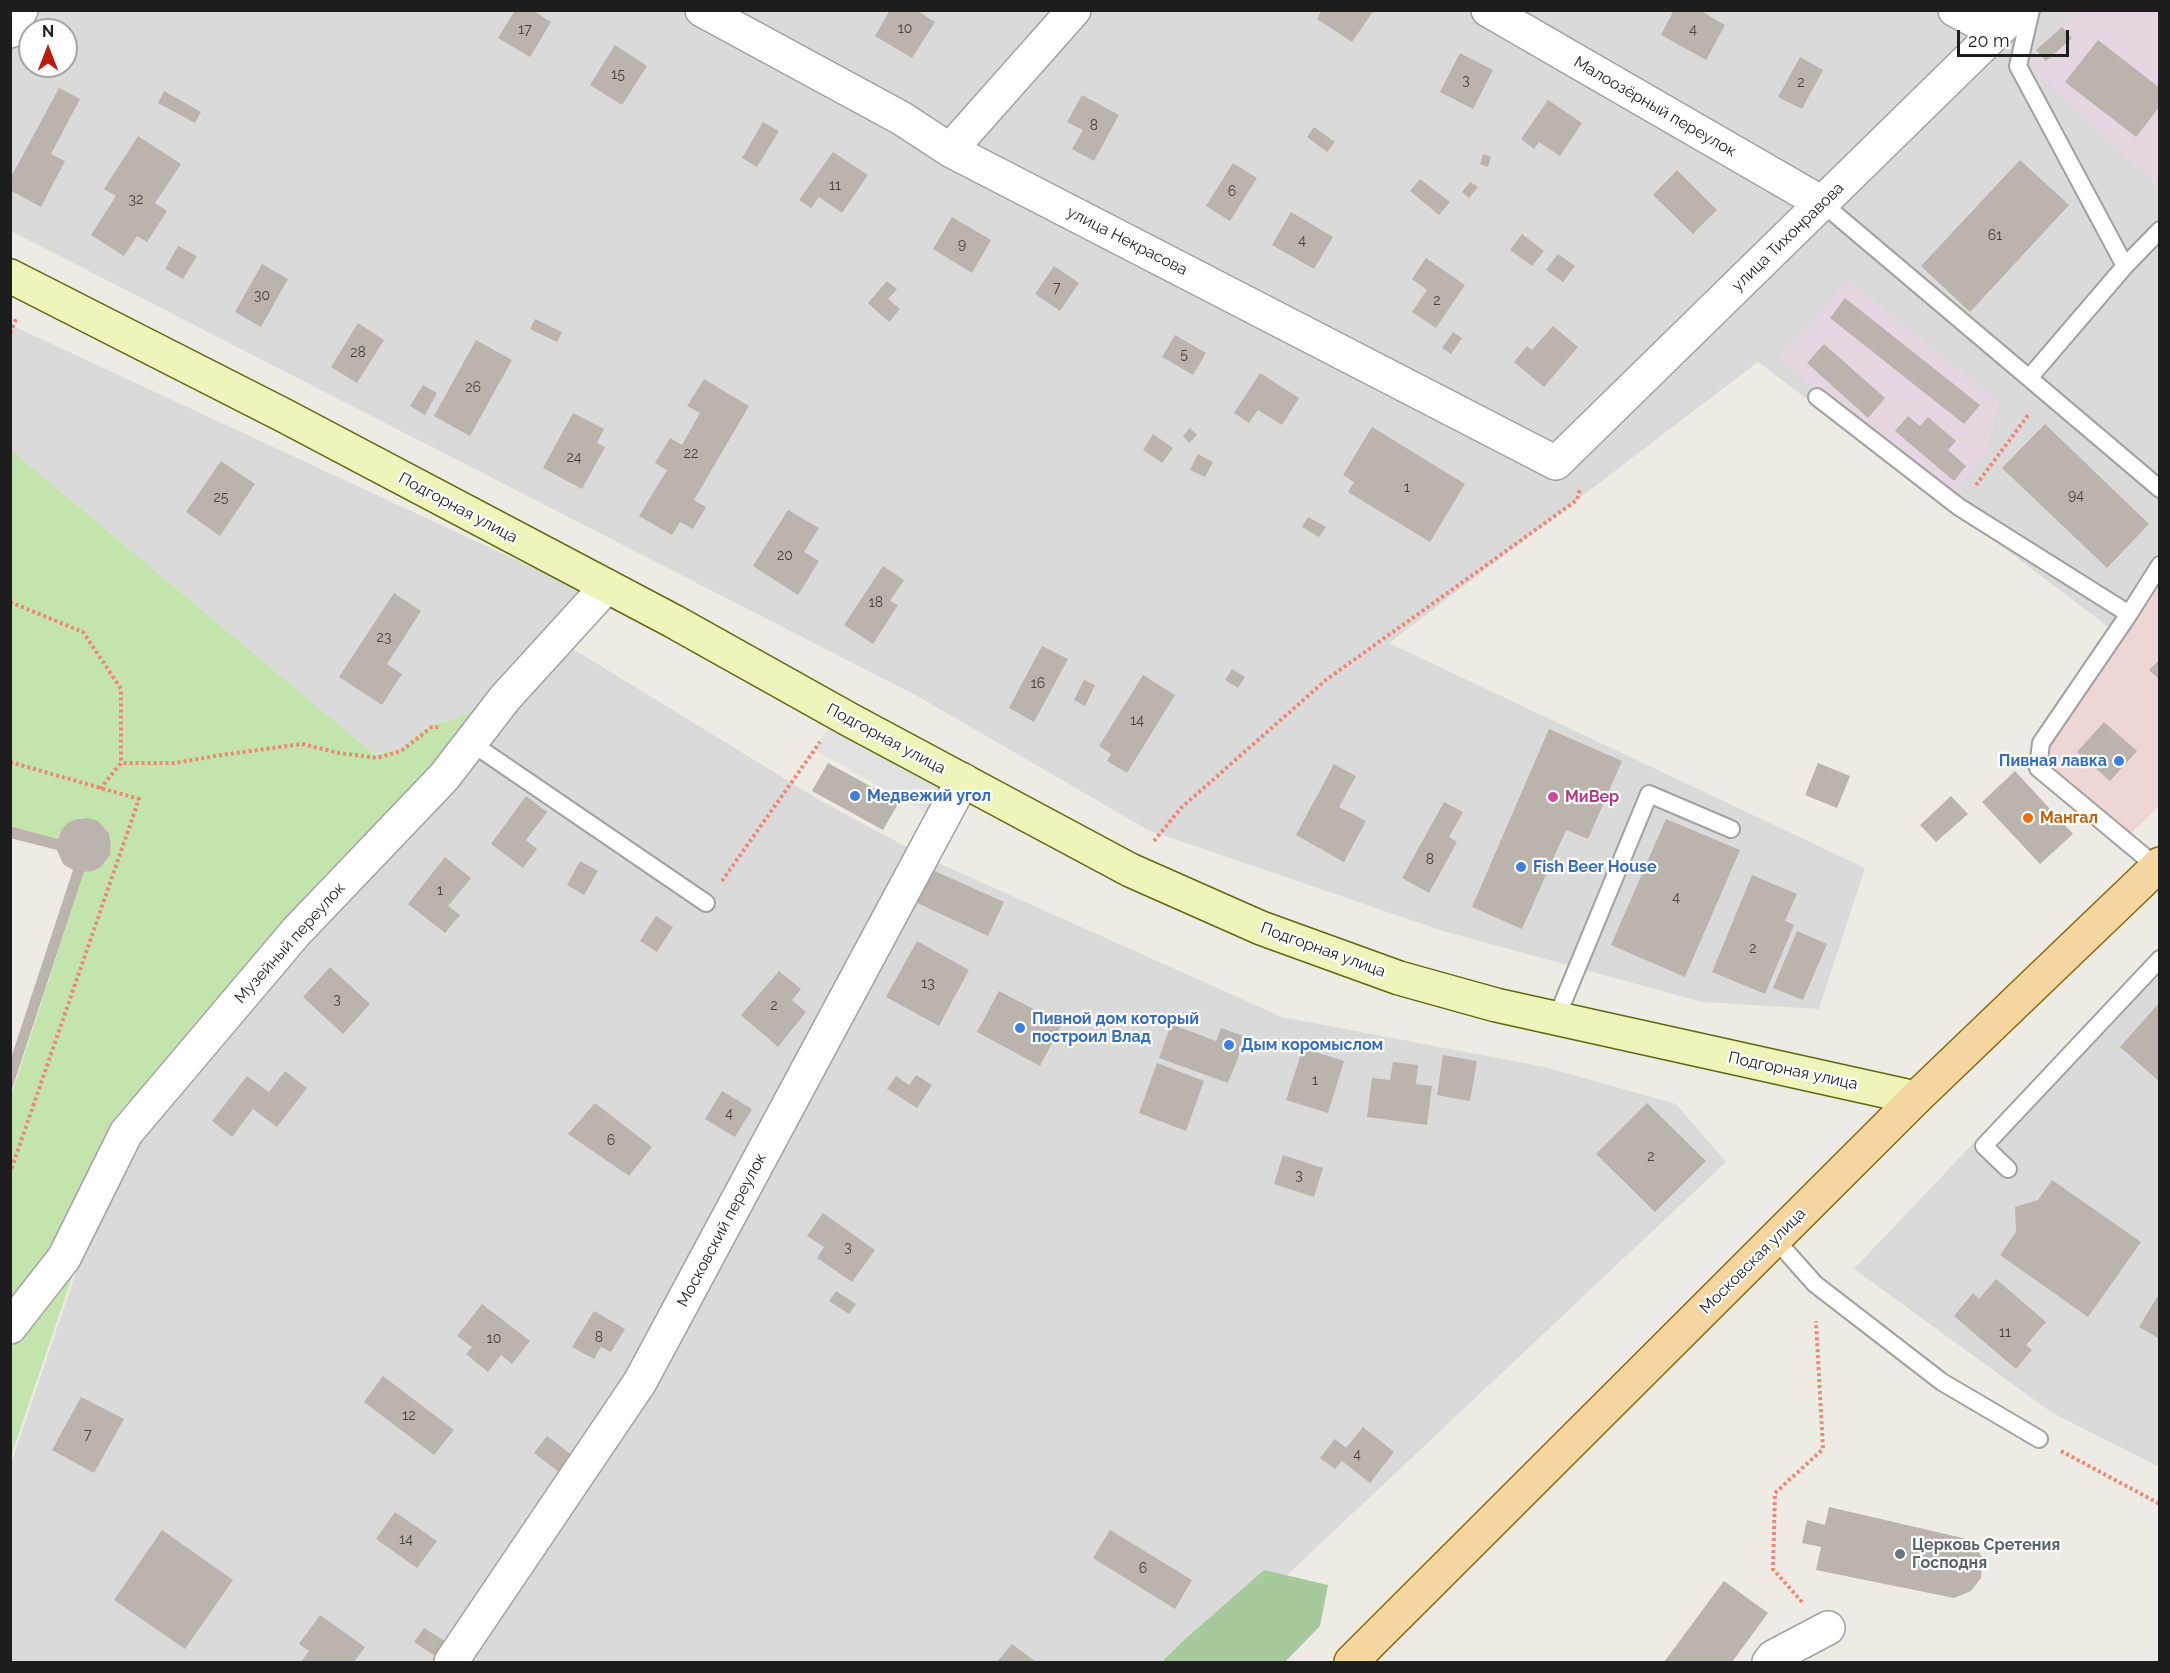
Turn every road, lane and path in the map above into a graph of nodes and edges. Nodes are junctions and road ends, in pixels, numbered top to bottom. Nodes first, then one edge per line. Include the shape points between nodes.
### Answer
1 (21, 10) edge
2 (702, 10) edge
3 (1074, 10) edge
4 (1488, 10) edge
5 (1955, 10) edge
6 (2031, 10) edge
7 (2008, 21) edge
8 (10, 31) edge
9 (950, 150) junction
10 (1822, 203) junction
11 (2160, 230) edge
12 (2125, 266) junction
13 (10, 276) edge
14 (2028, 378) junction
15 (2046, 392) junction
16 (1817, 397) dead end
17 (1556, 463) joint
18 (1580, 488) dead end
19 (2160, 489) edge
20 (1959, 507) junction
21 (2160, 565) edge
22 (607, 586) junction
23 (10, 602) edge
24 (2129, 614) junction
25 (839, 714) junction
26 (459, 734) junction
27 (10, 762) edge
28 (121, 763) junction
29 (963, 780) junction
30 (100, 789) junction
31 (1731, 829) dead end
32 (2158, 866) edge
33 (1131, 870) junction
34 (706, 903) joint
35 (2160, 959) edge
36 (1556, 1019) junction
37 (1916, 1098) junction
38 (2008, 1169) dead end
39 (10, 1173) edge
40 (1775, 1239) junction
41 (1815, 1284) junction
42 (10, 1327) edge
43 (2039, 1439) joint
44 (2160, 1504) edge
45 (1828, 1628) joint
46 (451, 1662) edge
47 (1351, 1662) edge
48 (1769, 1662) edge

1 - 8 street
2 - 9 street, улица Некрасова via 901,117
3 - 9 street
4 - 10 street, Малоозёрный переулок
5 - 7 street
6 - 12 lane via 2018,66
7 - 10 street, улица Тихонравова
9 - 17 street, улица Некрасова
10 - 14 lane
10 - 17 street, улица Тихонравова
11 - 12 lane
12 - 14 lane
13 - 22 main road, Подгорная улица
14 - 15 lane
15 - 19 lane
15 - 20 path
16 - 20 lane
18 - 33 path via 1577,500 1326,680 1181,808
20 - 24 lane
21 - 24 lane
22 - 25 main road, Подгорная улица
22 - 26 street, Музейный переулок via 505,698
23 - 28 path via 83,633 121,688
24 - 32 lane via 2041,743 2038,768
25 - 29 main road, Подгорная улица
25 - 34 path
26 - 28 path via 432,727 401,751 377,758 302,744 175,763
26 - 34 lane
26 - 42 street, Музейный переулок via 444,777 296,932 126,1132 64,1258
27 - 30 path
28 - 30 path
29 - 33 main road, Подгорная улица
29 - 46 street, Московский переулок via 640,1382
30 - 39 path via 139,799
31 - 36 lane via 1649,794
32 - 37 main road, Московская улица
33 - 36 main road, Подгорная улица via 1261,928 1399,978
35 - 38 lane via 1984,1146
36 - 37 main road, Подгорная улица
37 - 40 main road, Московская улица
40 - 41 lane
40 - 47 main road, Московская улица
41 - 43 lane via 1942,1382
41 - 45 path via 1823,1449 1775,1493 1773,1569
43 - 44 path
45 - 48 street

